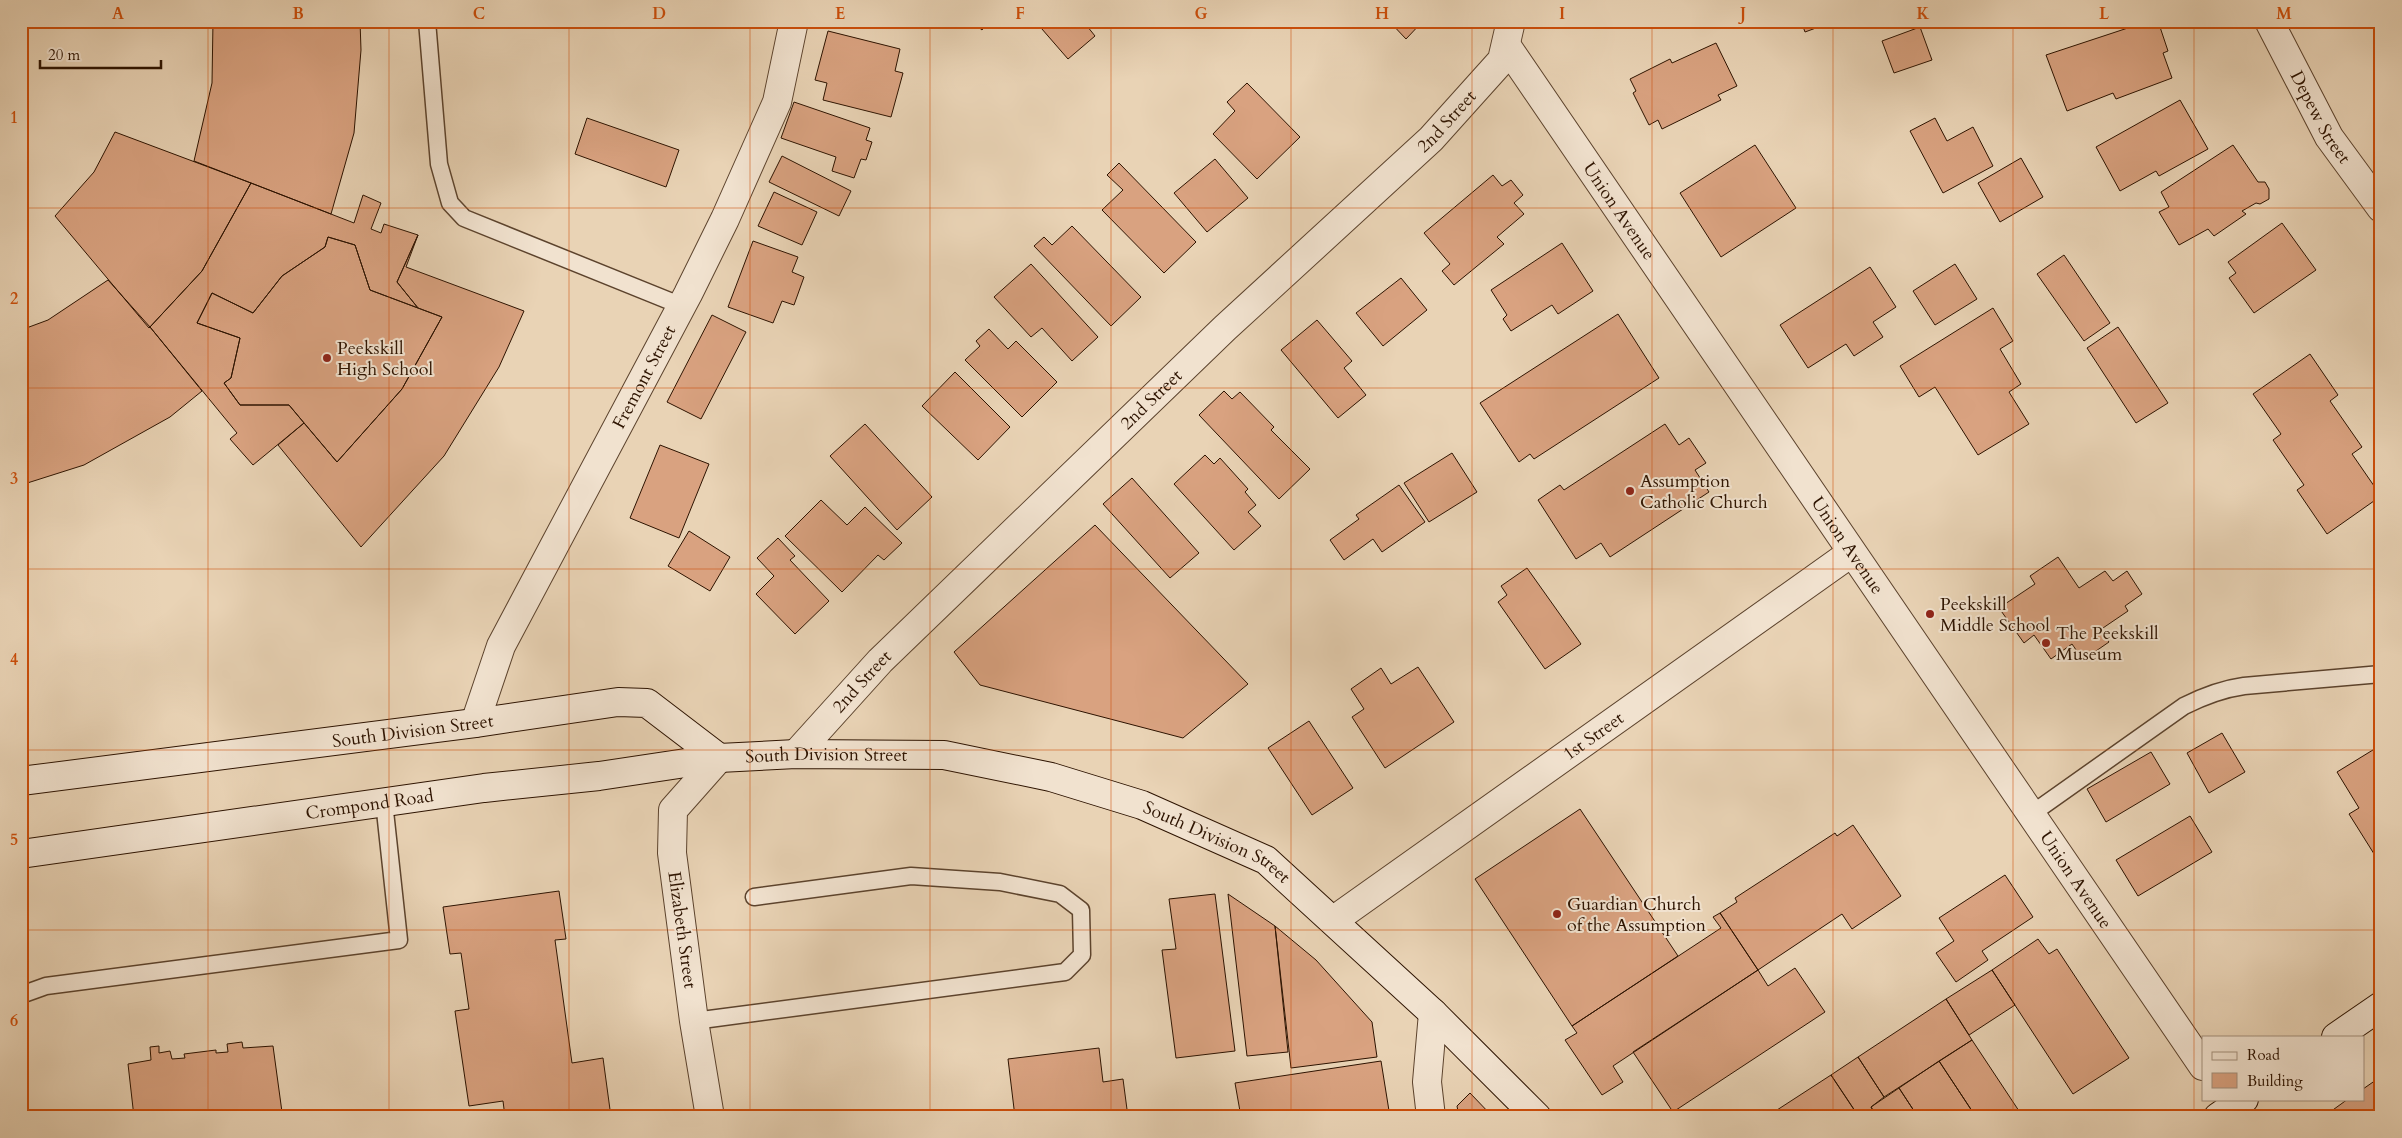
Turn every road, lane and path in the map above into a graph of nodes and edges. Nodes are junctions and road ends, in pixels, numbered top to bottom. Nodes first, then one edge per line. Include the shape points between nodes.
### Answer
1 (427, 21) edge
2 (794, 21) edge
3 (2269, 21) edge
4 (1509, 33) edge
5 (2381, 208) edge
6 (682, 306) junction
7 (1851, 553) junction
8 (2381, 674) edge
9 (475, 723) junction
10 (796, 754) junction
11 (719, 758) junction
12 (21, 781) edge
13 (384, 802) junction
14 (2030, 815) junction
15 (21, 854) edge
16 (754, 897) dead end
17 (1334, 920) junction
18 (21, 995) edge
19 (2381, 1006) edge
20 (1433, 1013) junction
21 (694, 1021) junction
22 (2337, 1036) edge
23 (2202, 1065) edge
24 (710, 1117) edge
25 (1431, 1117) edge
26 (1536, 1117) edge

1 - 6 lane via 438,164 450,203 464,218
2 - 6 street, Fremont Street via 776,102 725,220
3 - 5 street, Depew Street via 2329,137
4 - 7 street, Union Avenue
4 - 10 street, 2nd Street via 1502,60 1431,139 1225,328 880,661
6 - 9 street, Fremont Street via 501,646
7 - 14 street, Union Avenue
7 - 17 street, 1st Street
8 - 14 lane via 2244,686 2201,697
9 - 11 street, South Division Street via 583,706 647,703
9 - 12 street, South Division Street
10 - 11 street, South Division Street
10 - 17 street, South Division Street via 944,755 1060,780 1142,805 1266,860
11 - 13 street, Crompond Road
11 - 21 street, Elizabeth Street via 673,810 672,853
13 - 15 street, Crompond Road
13 - 18 lane via 399,940 46,986
14 - 23 street, Union Avenue
16 - 21 lane via 911,876 1000,882 1060,894 1081,910 1082,955 1065,972
17 - 20 street, South Division Street
19 - 22 street
20 - 25 street via 1427,1082
20 - 26 street, South Division Street
21 - 24 street, Elizabeth Street

